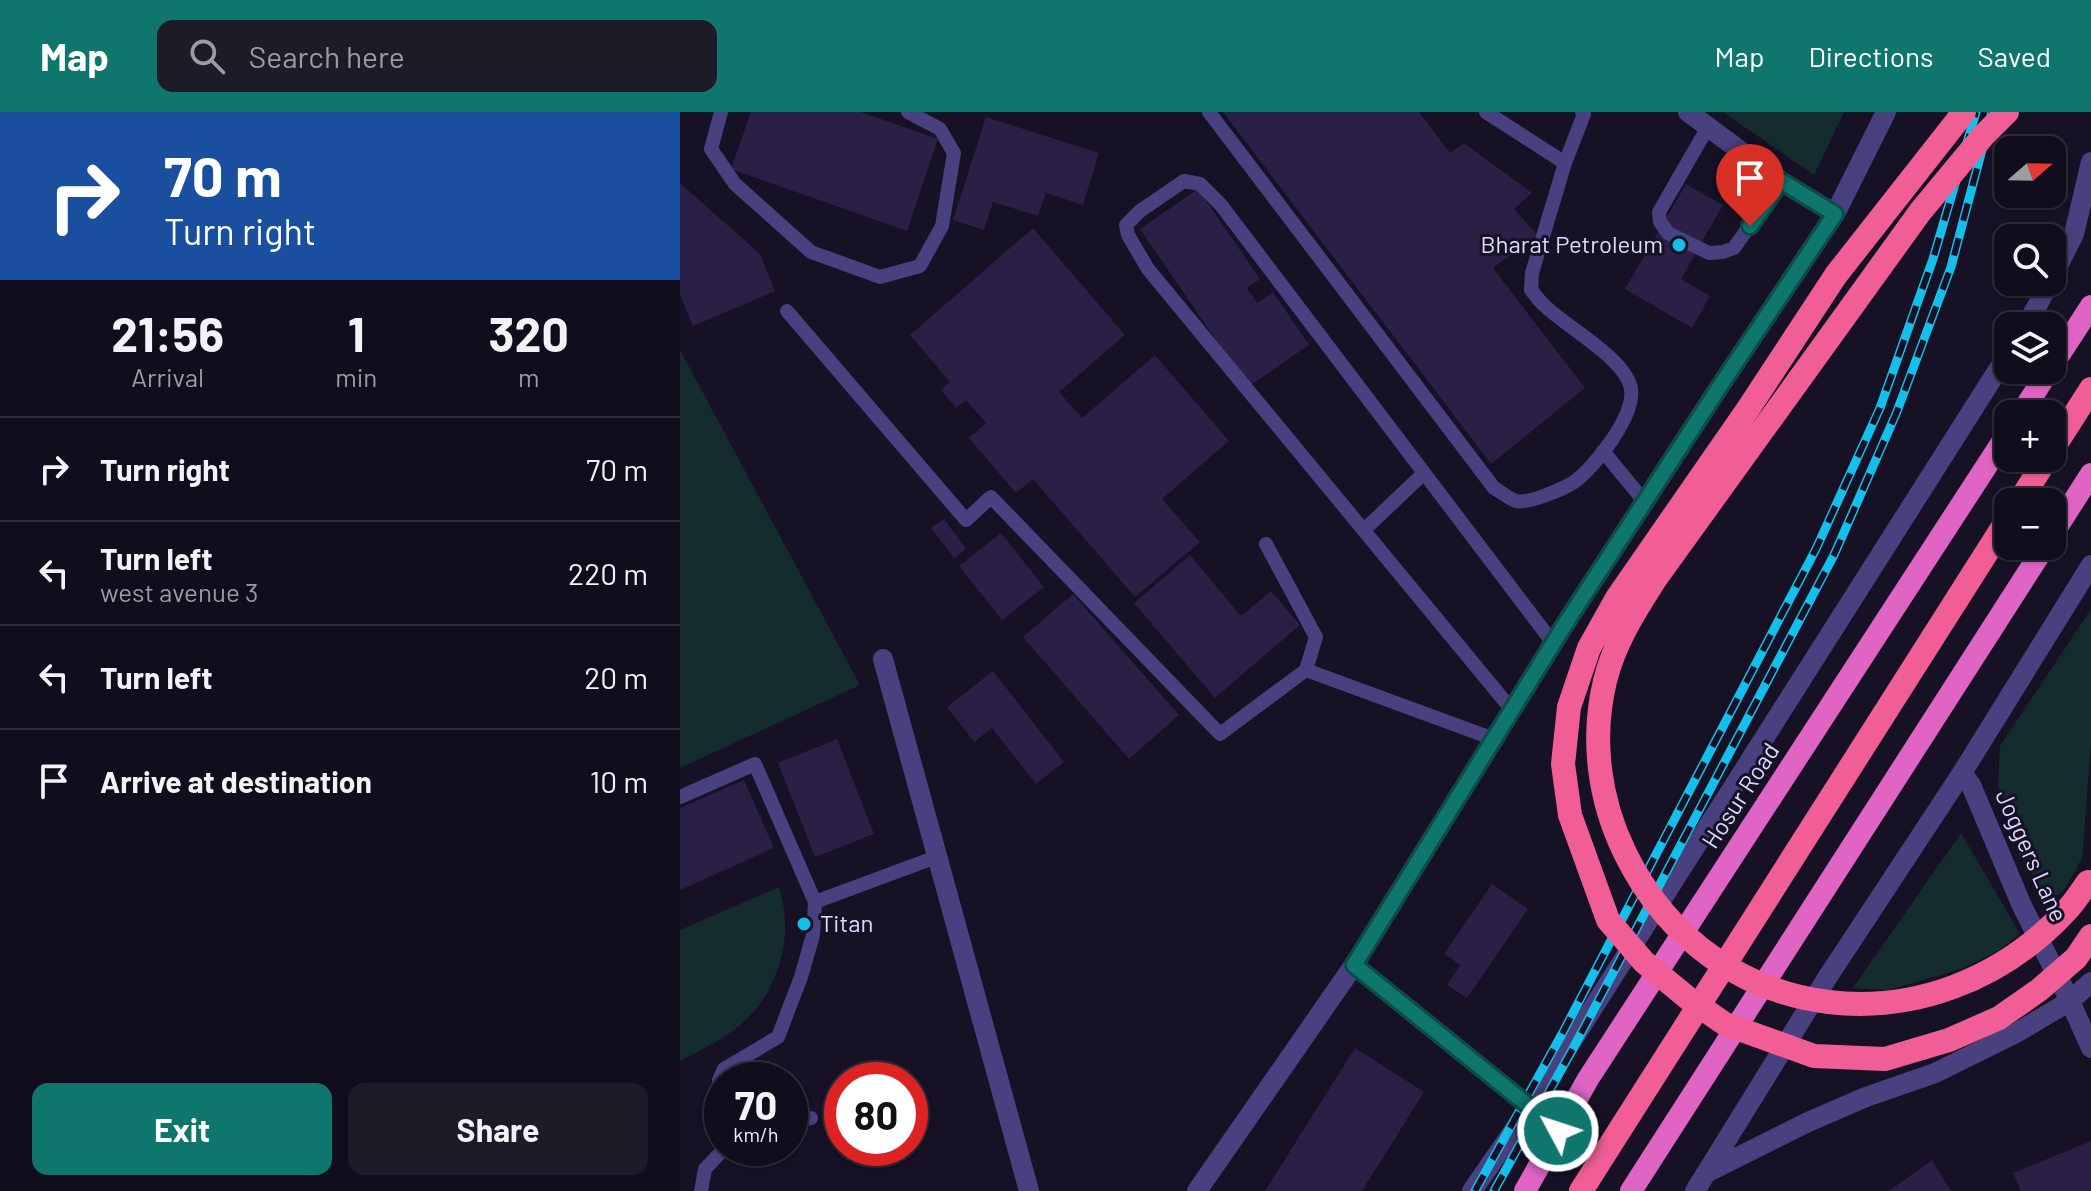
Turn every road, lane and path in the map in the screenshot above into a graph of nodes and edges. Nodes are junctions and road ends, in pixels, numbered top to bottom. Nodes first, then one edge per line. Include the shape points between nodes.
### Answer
1 (721, 112) edge
2 (908, 112) edge
3 (1209, 112) edge
4 (1486, 112) edge
5 (1688, 112) edge
6 (1886, 112) edge
7 (1964, 112) edge
8 (2007, 112) edge
9 (1584, 113) edge
10 (1708, 127) junction
11 (2091, 162) edge
12 (1565, 163) junction
13 (1781, 181) junction
14 (1835, 214) junction
15 (2066, 250) edge
16 (2091, 306) edge
17 (787, 311) dead end
18 (2066, 345) edge
19 (1994, 376) edge
20 (2091, 389) edge
21 (2066, 428) edge
22 (1603, 451) junction
23 (1994, 455) edge
24 (1424, 473) junction
25 (2091, 474) edge
26 (1644, 501) junction
27 (2066, 513) edge
28 (1364, 530) junction
29 (1994, 541) edge
30 (1266, 544) dead end
31 (2036, 560) edge
32 (2091, 565) edge
33 (1553, 643) junction
34 (883, 659) dead end
35 (1306, 670) junction
36 (1512, 710) junction
37 (1494, 739) junction
38 (1962, 773) junction
39 (680, 797) edge
40 (939, 856) junction
41 (2089, 879) edge
42 (815, 902) junction
43 (2091, 936) edge
44 (1354, 965) junction
45 (2091, 982) edge
46 (2070, 1001) junction
47 (2090, 1042) edge
48 (736, 1062) edge
49 (1530, 1107) junction
50 (811, 1118) dead end
51 (808, 1119) edge
52 (1560, 1128) junction
53 (708, 1166) edge
54 (1706, 1173) junction
55 (701, 1191) edge
56 (1029, 1191) edge
57 (1197, 1191) edge
58 (1472, 1191) edge
59 (1525, 1191) edge
60 (1581, 1191) edge
61 (1631, 1191) edge
62 (1695, 1191) edge

1 - 2 lane via 711,149 735,184 811,252 880,277 920,266 945,212 954,153 940,129
3 - 22 lane via 1494,488 1516,501 1534,499 1574,482
4 - 12 lane
5 - 10 street
6 - 14 street
7 - 43 highway, bridge via 1836,275 1589,648 1569,707 1563,764 1570,815 1608,920 1644,962 1725,1024 1814,1056 1885,1059 1962,1035 2039,990 2076,958
8 - 41 highway, bridge via 1920,212 1628,621 1605,681 1598,751 1619,840 1666,917 1736,973 1810,1000 1850,1005 1895,1002 1973,980 2043,935
9 - 12 lane
10 - 13 street
10 - 13 lane via 1659,212 1668,233 1709,253 1734,248
11 - 15 street
12 - 22 lane via 1531,290 1617,364 1631,387 1630,406
13 - 14 street
14 - 26 street
16 - 18 highway
17 - 35 lane via 966,520 991,497 1220,734
19 - 49 street
20 - 21 highway
22 - 26 lane
23 - 52 highway, Hosur Road
24 - 28 lane
24 - 28 lane via 1200,184 1184,181 1140,211 1126,225 1148,269
24 - 33 lane
25 - 27 highway
26 - 33 street
28 - 36 lane
29 - 60 highway
30 - 35 lane via 1316,637
31 - 61 highway
32 - 38 street
33 - 36 street
34 - 40 street
35 - 37 lane
36 - 37 street
37 - 44 street
38 - 46 street, Joggers Lane
38 - 54 street
39 - 42 lane via 755,764
40 - 42 lane
40 - 56 street
42 - 48 lane via 813,935 778,1037
44 - 49 street
44 - 57 street
45 - 46 street
46 - 47 street, Joggers Lane
46 - 54 street via 1935,1073 1808,1122
49 - 52 street
49 - 58 street
50 - 51 lane
52 - 59 highway, Hosur Road
53 - 55 lane
54 - 62 street

